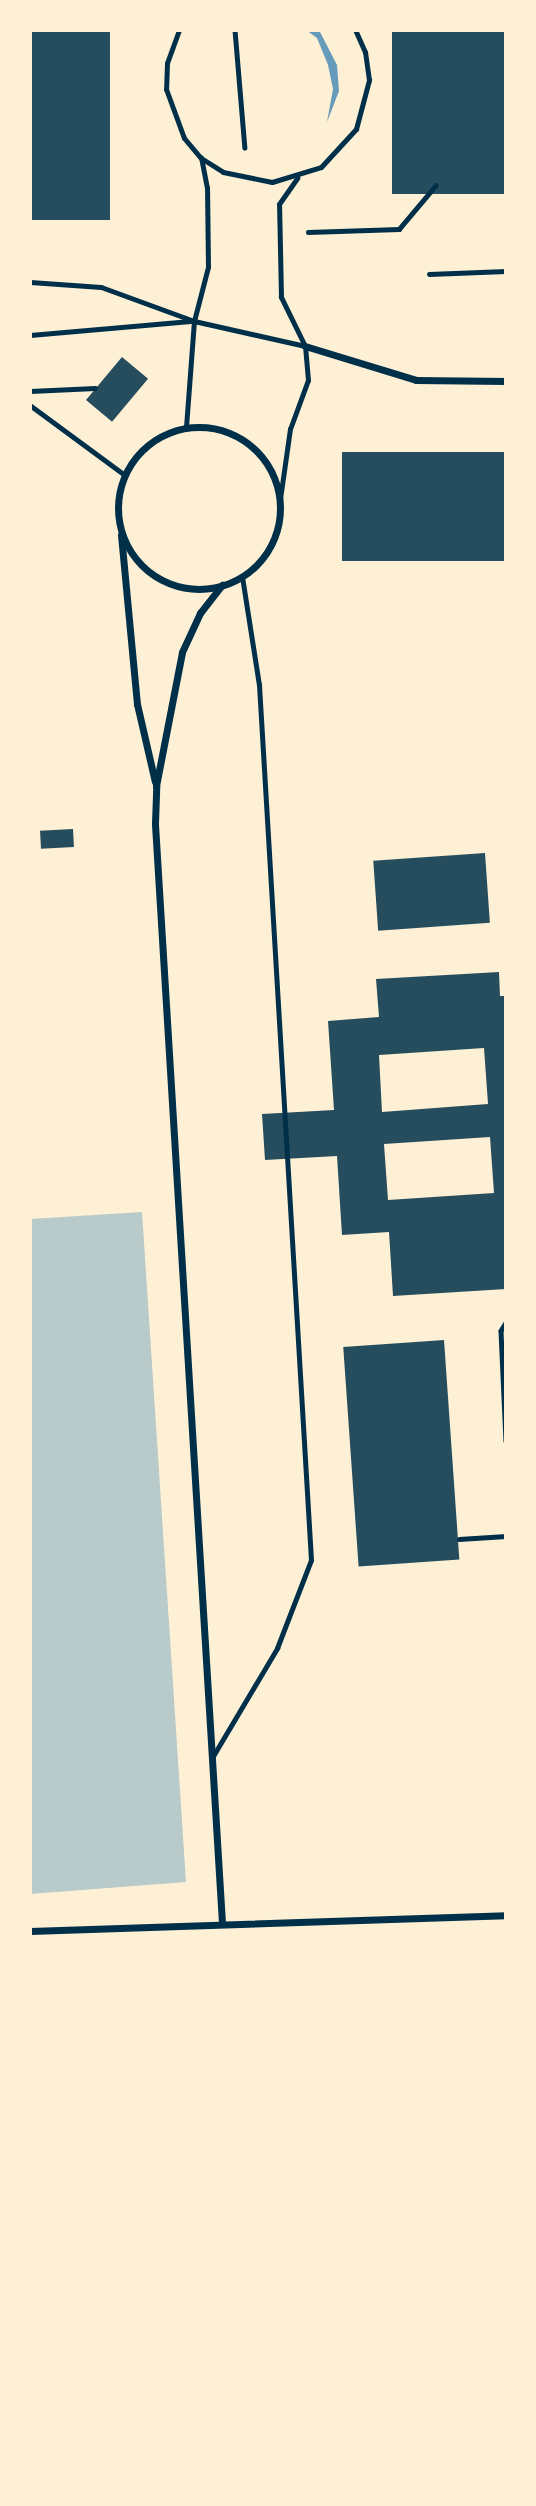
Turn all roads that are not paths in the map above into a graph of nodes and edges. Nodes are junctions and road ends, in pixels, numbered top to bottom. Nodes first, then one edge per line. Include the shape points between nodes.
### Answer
1 (179, 30) edge
2 (355, 30) edge
3 (201, 158) junction
4 (298, 177) junction
5 (506, 271) edge
6 (429, 274) dead end
7 (30, 282) edge
8 (194, 321) junction
9 (30, 335) edge
10 (305, 345) junction
11 (506, 381) edge
12 (186, 428) junction
13 (280, 499) junction
14 (121, 528) junction
15 (242, 577) junction
16 (222, 585) junction
17 (156, 786) junction
18 (209, 1761) junction
19 (506, 1915) edge
20 (222, 1923) junction
21 (30, 1931) edge

1 - 3 lane via 167,62 166,89 184,138
2 - 4 lane via 367,66 366,105 341,150
3 - 4 lane via 247,180
3 - 8 lane via 207,188 208,267
4 - 10 lane via 279,204 281,298
5 - 6 lane
7 - 8 lane via 101,287
8 - 9 lane
8 - 10 lane
8 - 12 lane
10 - 11 street via 416,380
10 - 13 lane via 308,380 290,429
12 - 13 street via 212,427 237,436 258,452 272,473
12 - 14 street via 161,436 140,452 125,475 119,500
13 - 15 street via 279,522 271,544
14 - 16 street via 139,561 171,584 197,589
14 - 17 street via 136,704
15 - 16 street
15 - 18 lane via 259,685 311,1560 276,1648
16 - 17 street via 200,613 182,652
17 - 18 street via 156,853
18 - 20 street
19 - 20 street
20 - 21 street

